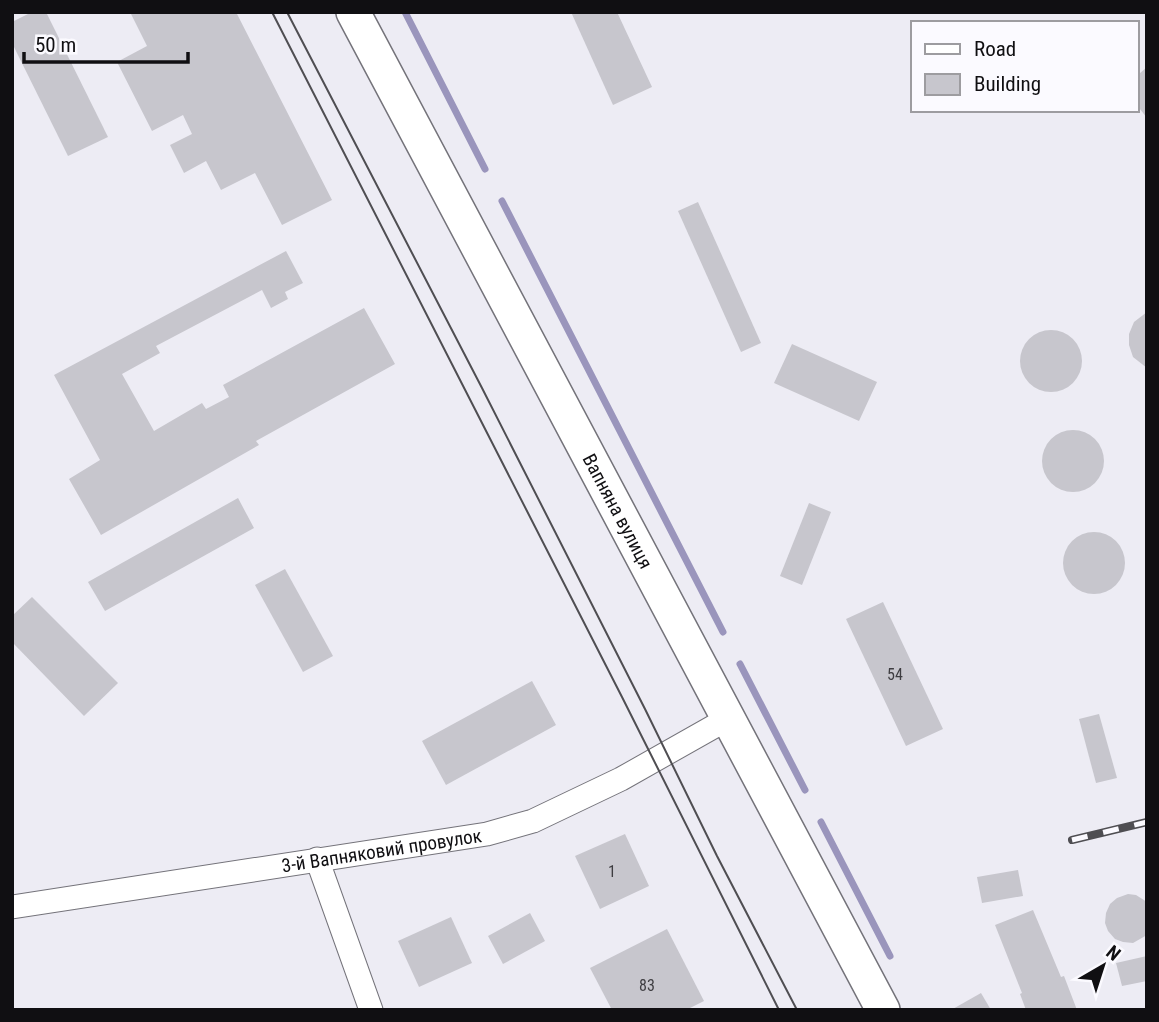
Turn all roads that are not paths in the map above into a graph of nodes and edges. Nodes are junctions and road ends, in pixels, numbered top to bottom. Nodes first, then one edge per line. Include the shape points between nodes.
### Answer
1 (353, 12) edge
2 (729, 718) junction
3 (317, 859) junction
4 (12, 907) edge
5 (371, 1010) edge
6 (883, 1010) edge

1 - 2 street, Вапняна вулиця
2 - 3 street, 3-й Вапняковий провулок via 621,779 533,821 487,834
2 - 6 street, Вапняна вулиця
3 - 4 street, 3-й Вапняковий провулок
3 - 5 street

